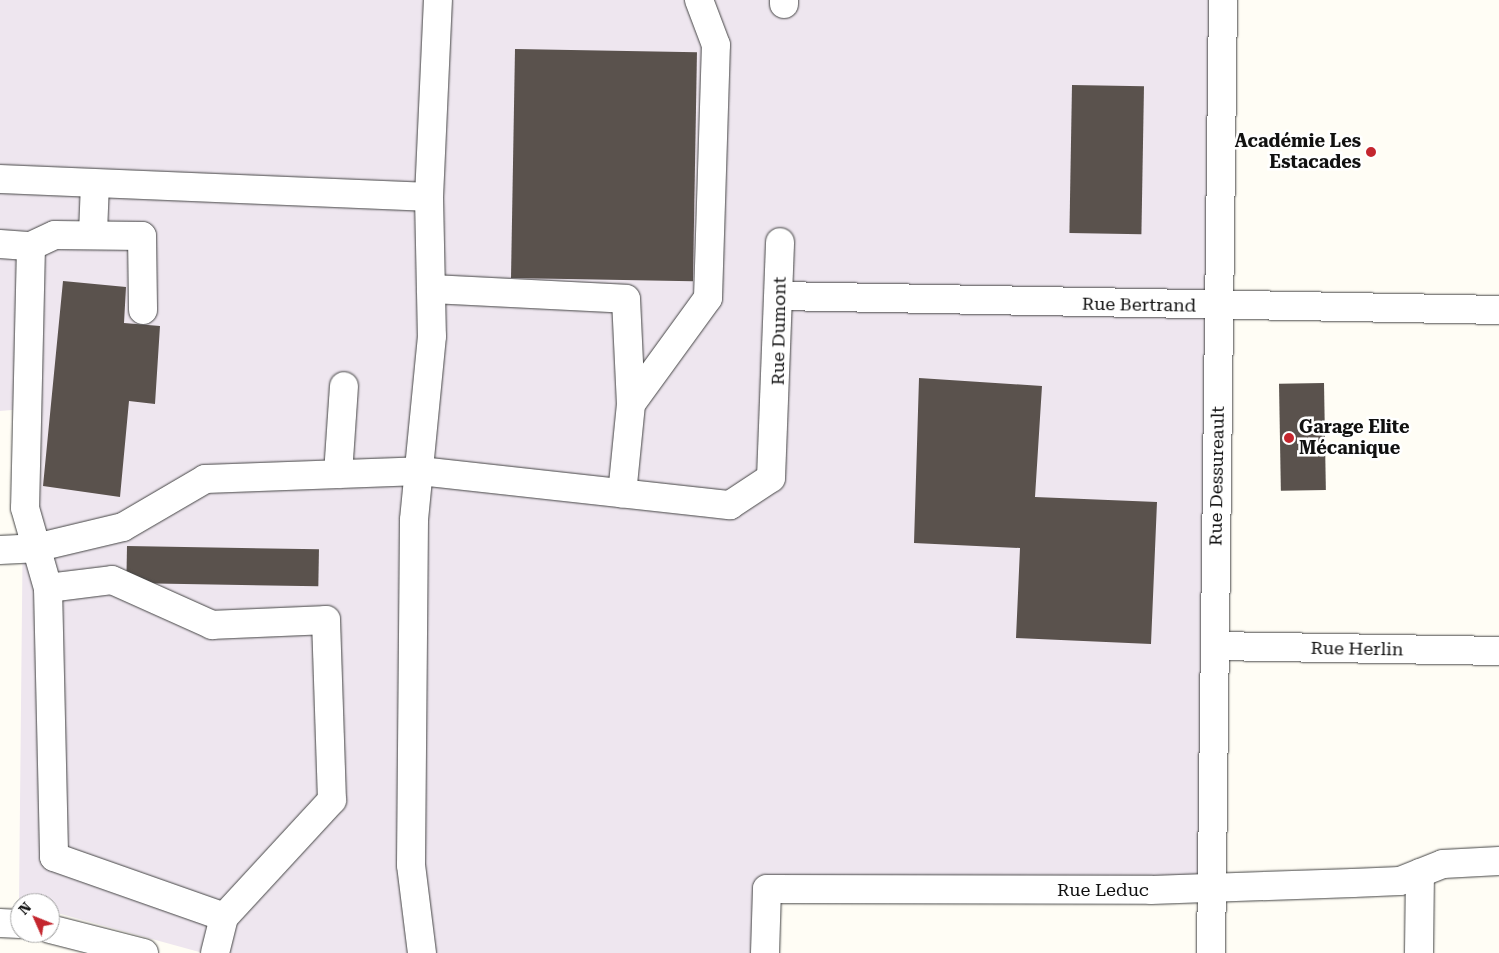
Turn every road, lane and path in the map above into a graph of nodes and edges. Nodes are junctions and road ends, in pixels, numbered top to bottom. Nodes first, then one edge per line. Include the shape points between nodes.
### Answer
1 (438, 0) edge
2 (699, 0) edge
3 (1223, 0) edge
4 (0, 179) edge
5 (95, 184) junction
6 (429, 197) junction
7 (92, 233) junction
8 (780, 242) dead end
9 (0, 244) edge
10 (31, 246) junction
11 (431, 289) junction
12 (780, 296) junction
13 (1219, 306) junction
14 (143, 310) dead end
15 (1499, 310) edge
16 (344, 386) dead end
17 (631, 404) junction
18 (420, 471) junction
19 (338, 474) junction
20 (622, 494) junction
21 (35, 548) junction
22 (0, 550) edge
23 (48, 588) junction
24 (1215, 646) junction
25 (1499, 651) edge
26 (1499, 861) edge
27 (1420, 873) junction
28 (1212, 886) junction
29 (224, 917) junction
30 (60, 931) edge
31 (144, 953) edge
32 (216, 953) edge
33 (422, 953) edge
34 (766, 953) edge
35 (1211, 953) edge
36 (1419, 953) edge

1 - 6 street
2 - 17 street via 716,45 708,298
3 - 13 street, Rue Dessureault
4 - 5 street
5 - 6 street
5 - 7 street
6 - 11 street
7 - 10 street via 55,235
7 - 14 street via 142,236
8 - 12 street, Rue Dumont
9 - 10 street
10 - 21 street via 25,508
11 - 17 street via 626,299
11 - 18 street via 432,336
12 - 13 street, Rue Bertrand
12 - 20 street, Rue Dumont via 771,478 730,505
13 - 15 street, Rue Bertrand
13 - 24 street, Rue Dessureault
16 - 19 street
17 - 20 street
18 - 19 street
18 - 20 street
18 - 33 street via 414,520 411,865
19 - 21 street via 205,479 123,527
21 - 22 street
21 - 23 street
23 - 29 street via 54,857
23 - 29 street via 112,580 212,625 326,620 332,800
24 - 25 street, Rue Herlin
24 - 28 street, Rue Dessureault
26 - 27 street, Rue Leduc via 1443,864
27 - 28 street, Rue Leduc via 1400,881
27 - 36 street
28 - 34 street, Rue Leduc via 1151,890 767,889
28 - 35 street, Rue Dessureault
29 - 32 street
30 - 31 street

